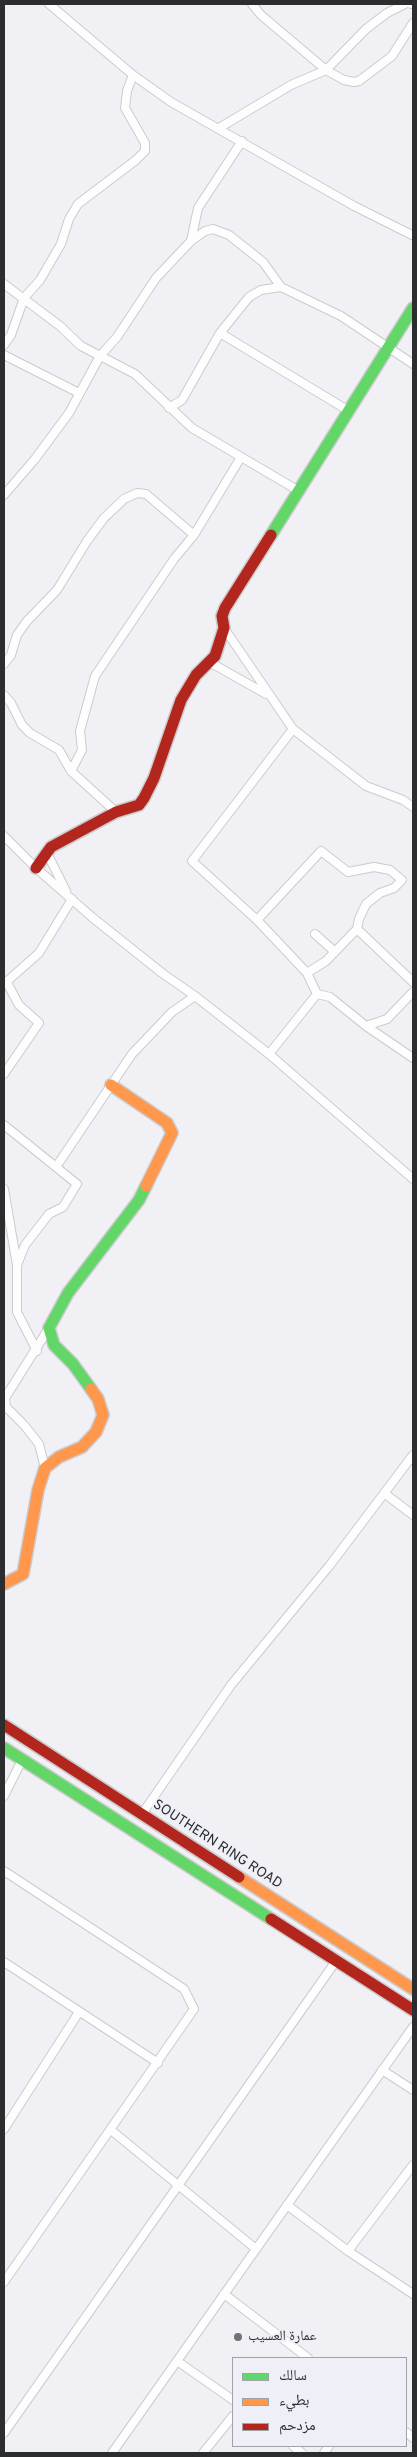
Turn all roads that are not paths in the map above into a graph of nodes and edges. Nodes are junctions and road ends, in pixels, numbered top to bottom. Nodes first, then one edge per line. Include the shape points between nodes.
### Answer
1 (49, 4) edge
2 (252, 4) edge
3 (405, 4) edge
4 (413, 23) edge
5 (326, 70) junction
6 (133, 75) junction
7 (219, 128) junction
8 (242, 141) junction
9 (413, 234) edge
10 (191, 241) junction
11 (4, 284) edge
12 (281, 287) junction
13 (24, 298) junction
14 (413, 308) edge
15 (220, 333) junction
16 (4, 345) edge
17 (389, 348) junction
18 (4, 355) edge
19 (100, 356) junction
20 (413, 364) edge
21 (79, 392) junction
22 (169, 408) junction
23 (349, 411) junction
24 (241, 457) junction
25 (299, 492) junction
26 (4, 495) edge
27 (194, 535) junction
28 (224, 628) junction
29 (211, 662) junction
30 (4, 664) edge
31 (4, 695) edge
32 (268, 695) junction
33 (293, 729) junction
34 (71, 771) junction
35 (413, 807) edge
36 (116, 812) junction
37 (4, 836) edge
38 (47, 853) junction
39 (36, 868) junction
40 (72, 899) junction
41 (257, 920) junction
42 (357, 929) junction
43 (316, 934) dead end
44 (335, 952) junction
45 (307, 973) junction
46 (413, 982) edge
47 (5, 983) edge
48 (413, 992) edge
49 (317, 994) junction
50 (195, 996) junction
51 (366, 1026) junction
52 (269, 1054) junction
53 (413, 1058) edge
54 (4, 1074) edge
55 (111, 1085) junction
56 (4, 1125) edge
57 (56, 1167) junction
58 (413, 1180) edge
59 (4, 1189) edge
60 (17, 1265) junction
61 (50, 1328) junction
62 (37, 1352) junction
63 (413, 1455) edge
64 (45, 1468) junction
65 (384, 1493) junction
66 (413, 1516) edge
67 (4, 1584) edge
68 (4, 1725) edge
69 (4, 1748) edge
70 (22, 1760) junction
71 (4, 1796) edge
72 (142, 1814) junction
73 (4, 1871) edge
74 (336, 1960) junction
75 (4, 1962) edge
76 (413, 1989) edge
77 (413, 2010) edge
78 (79, 2012) junction
79 (413, 2027) edge
80 (158, 2063) junction
81 (382, 2070) junction
82 (413, 2090) edge
83 (4, 2128) edge
84 (111, 2130) junction
85 (413, 2165) edge
86 (178, 2186) junction
87 (287, 2204) junction
88 (256, 2249) junction
89 (348, 2251) junction
90 (7, 2272) edge
91 (4, 2282) edge
92 (224, 2294) junction
93 (413, 2294) edge
94 (307, 2357) edge
95 (177, 2361) junction
96 (232, 2399) edge
97 (232, 2417) edge
98 (4, 2433) edge
99 (112, 2453) edge
100 (203, 2453) edge

1 - 6 street
2 - 5 street
3 - 5 street via 366,29
4 - 5 street via 392,56 360,81 344,80
5 - 7 street via 292,84
6 - 7 street via 171,102
6 - 13 street via 125,108 145,151 78,204 61,244 40,280
7 - 8 street
8 - 9 street via 354,206
8 - 10 street via 198,208
10 - 12 street via 213,229 229,235 263,262
10 - 19 street via 156,278 117,337
11 - 13 street
12 - 15 street via 261,290 249,298
12 - 17 street via 341,316
13 - 16 street via 14,329
13 - 19 street via 82,346
14 - 17 street
15 - 22 street via 189,390 182,400
15 - 23 street
17 - 20 street
17 - 23 street
18 - 21 street
19 - 21 street
19 - 22 street via 134,374
21 - 26 street via 35,460
22 - 24 street via 192,428
23 - 25 street
24 - 25 street
24 - 27 street
25 - 28 street via 225,608 222,616
27 - 30 street via 146,494 137,493 124,499 87,540 57,590 27,621
27 - 34 street via 174,559 95,676 80,731 82,750
28 - 29 street
28 - 32 street
29 - 32 street
29 - 36 street via 196,675 182,700 144,798 135,807
31 - 34 street via 22,725 58,750
32 - 33 street
33 - 35 street via 366,786 404,800
33 - 41 street via 192,861
34 - 36 street
36 - 38 street via 51,847
37 - 39 street
38 - 39 street
38 - 40 street
39 - 40 street
40 - 47 street via 39,953
40 - 50 street
41 - 42 street via 321,851 348,872 374,867 390,870 402,880 366,904
41 - 45 street
42 - 44 street
42 - 46 street
43 - 44 street
44 - 45 street
45 - 49 street
47 - 54 street via 19,1005 39,1023
48 - 51 street via 387,1019
49 - 51 street via 330,997
49 - 52 street
50 - 52 street
50 - 55 street via 153,1031
51 - 53 street
52 - 58 street
55 - 57 street
55 - 61 street via 166,1123 172,1133 139,1200 68,1293
56 - 57 street
57 - 60 street via 77,1184 63,1207 49,1214 26,1245
59 - 60 street
60 - 62 street via 17,1312
61 - 62 street
61 - 64 street via 54,1345 73,1364 98,1399 103,1415 96,1432 82,1446
62 - 64 street via 5,1398 6,1407 39,1444
63 - 65 street
64 - 67 street via 23,1574
65 - 66 street
65 - 72 street via 330,1565 231,1685
68 - 72 street, SOUTHERN RING ROAD
69 - 70 street
70 - 71 street
70 - 74 street
72 - 76 street, SOUTHERN RING ROAD
73 - 80 street via 184,1990 194,2009
74 - 77 street
74 - 86 street
75 - 78 street
78 - 80 street
78 - 83 street
79 - 81 street
80 - 84 street
81 - 82 street
81 - 87 street
84 - 86 street
84 - 90 street
85 - 89 street
86 - 88 street
86 - 98 street
87 - 88 street
87 - 89 street
88 - 92 street
89 - 93 street
90 - 91 street
92 - 94 street
92 - 95 street
95 - 96 street
95 - 99 street
97 - 100 street

